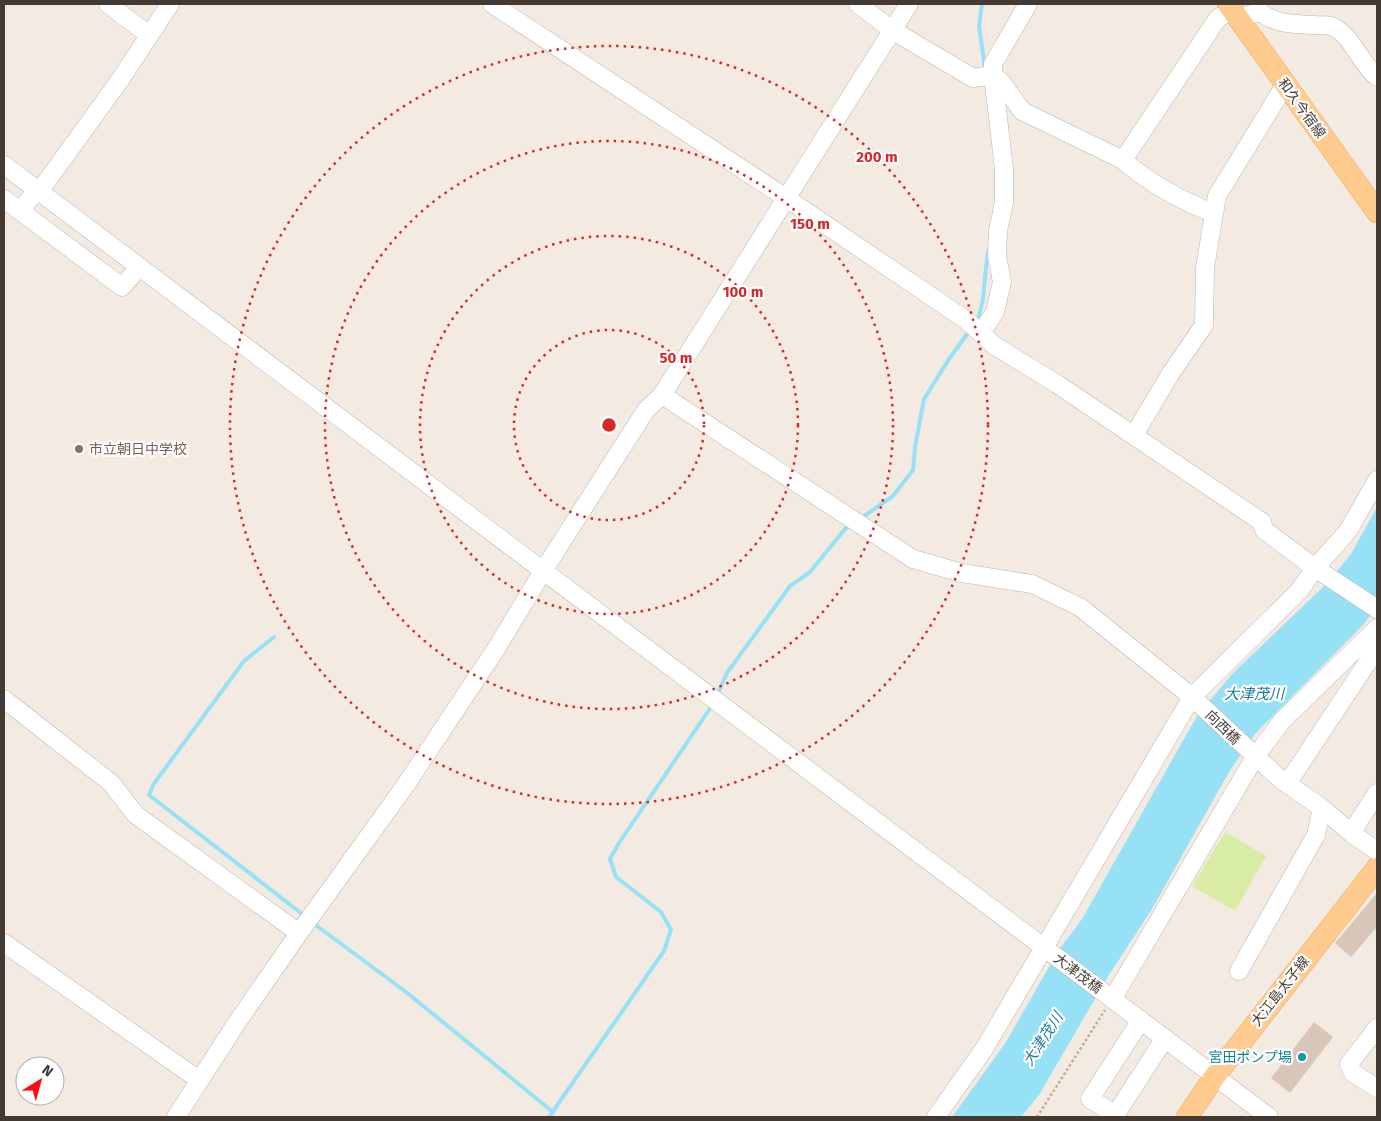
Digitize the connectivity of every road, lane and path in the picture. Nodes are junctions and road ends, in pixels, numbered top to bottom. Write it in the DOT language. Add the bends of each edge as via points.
graph roads {
  1 [pos="108,4"];
  2 [pos="170,4"];
  3 [pos="492,4"];
  4 [pos="858,4"];
  5 [pos="909,4"];
  6 [pos="1028,4"];
  7 [pos="1233,11"];
  8 [pos="892,30"];
  9 [pos="149,35"];
  10 [pos="993,75"];
  11 [pos="1377,77"];
  12 [pos="1285,85"];
  13 [pos="1123,160"];
  14 [pos="4,164"];
  15 [pos="38,190"];
  16 [pos="786,198"];
  17 [pos="4,199"];
  18 [pos="20,211"];
  19 [pos="1377,212"];
  20 [pos="1213,213"];
  21 [pos="139,267"];
  22 [pos="981,333"];
  23 [pos="662,395"];
  24 [pos="1134,435"];
  25 [pos="1377,480"];
  26 [pos="1315,568"];
  27 [pos="543,571"];
  28 [pos="1377,609"];
  29 [pos="1377,628"];
  30 [pos="1377,648"];
  31 [pos="1192,697"];
  32 [pos="4,700"];
  33 [pos="1254,757"];
  34 [pos="1287,784"];
  35 [pos="1377,793"];
  36 [pos="1322,808"];
  37 [pos="1351,833"];
  38 [pos="1377,851"];
  39 [pos="1377,868"];
  40 [pos="298,933"];
  41 [pos="4,943"];
  42 [pos="1044,947"];
  43 [pos="1240,971"];
  44 [pos="1113,998"];
  45 [pos="1141,1020"];
  46 [pos="1377,1028"];
  47 [pos="1165,1038"];
  48 [pos="1215,1076"];
  49 [pos="199,1080"];
  50 [pos="1377,1088"];
  51 [pos="1115,1116"];
  52 [pos="176,1117"];
  53 [pos="936,1117"];
  54 [pos="1037,1117"];
  55 [pos="1187,1117"];
  56 [pos="1269,1117"];
  1 -- 9 [label="street"];
  2 -- 9 [label="street"];
  3 -- 16 [label="street"];
  4 -- 8 [label="street"];
  5 -- 8 [label="street"];
  6 -- 10 [label="street" via="993,64"];
  7 -- 11 [label="street" via="1260,12 1271,20 1330,26 1348,38"];
  7 -- 12 [label="main road, 和久今宿線"];
  7 -- 13 [label="street" via="1218,18"];
  8 -- 10 [label="street" via="973,78"];
  8 -- 16 [label="street"];
  9 -- 15 [label="street" via="120,80"];
  10 -- 13 [label="street" via="1022,111"];
  10 -- 22 [label="street" via="1004,169 1004,203 997,256 1002,282 996,312"];
  12 -- 19 [label="main road, 和久今宿線"];
  12 -- 20 [label="street" via="1217,196"];
  13 -- 20 [label="street" via="1140,175 1182,200"];
  14 -- 15 [label="street, 大津茂橋"];
  15 -- 18 [label="street"];
  15 -- 21 [label="street, 大津茂橋"];
  16 -- 22 [label="street"];
  16 -- 23 [label="street"];
  17 -- 18 [label="street"];
  18 -- 21 [label="street" via="122,287"];
  20 -- 24 [label="street" via="1205,268 1204,325"];
  21 -- 27 [label="street, 大津茂橋"];
  22 -- 24 [label="street" via="995,346"];
  23 -- 27 [label="street" via="646,410"];
  23 -- 31 [label="street, 向西橋" via="913,559 962,573 1032,584 1080,608"];
  24 -- 26 [label="street" via="1262,522 1264,530"];
  25 -- 26 [label="street" via="1348,531"];
  26 -- 28 [label="street"];
  26 -- 31 [label="street" via="1298,591"];
  27 -- 40 [label="street" via="496,649 405,786"];
  27 -- 42 [label="street, 大津茂橋"];
  29 -- 33 [label="street" via="1282,721"];
  30 -- 34 [label="street"];
  31 -- 33 [label="street, 向西橋"];
  31 -- 42 [label="street"];
  32 -- 40 [label="street" via="111,782 136,814"];
  33 -- 34 [label="street, 向西橋"];
  33 -- 44 [label="street"];
  34 -- 36 [label="street, 向西橋"];
  35 -- 37 [label="street"];
  36 -- 37 [label="street, 向西橋"];
  36 -- 43 [label="street" via="1316,835"];
  37 -- 38 [label="street, 向西橋"];
  39 -- 48 [label="main road, 大江島太子線"];
  40 -- 49 [label="street"];
  41 -- 49 [label="street"];
  42 -- 44 [label="street, 大津茂橋"];
  42 -- 53 [label="street" via="984,1049"];
  44 -- 45 [label="street, 大津茂橋"];
  44 -- 54 [label="path"];
  45 -- 47 [label="street, 大津茂橋"];
  45 -- 51 [label="street" via="1090,1099"];
  46 -- 50 [label="street" via="1349,1064 1353,1073"];
  47 -- 48 [label="street, 大津茂橋"];
  47 -- 51 [label="street"];
  48 -- 55 [label="main road, 大江島太子線"];
  48 -- 56 [label="street, 大津茂橋"];
  49 -- 52 [label="street"];
}
